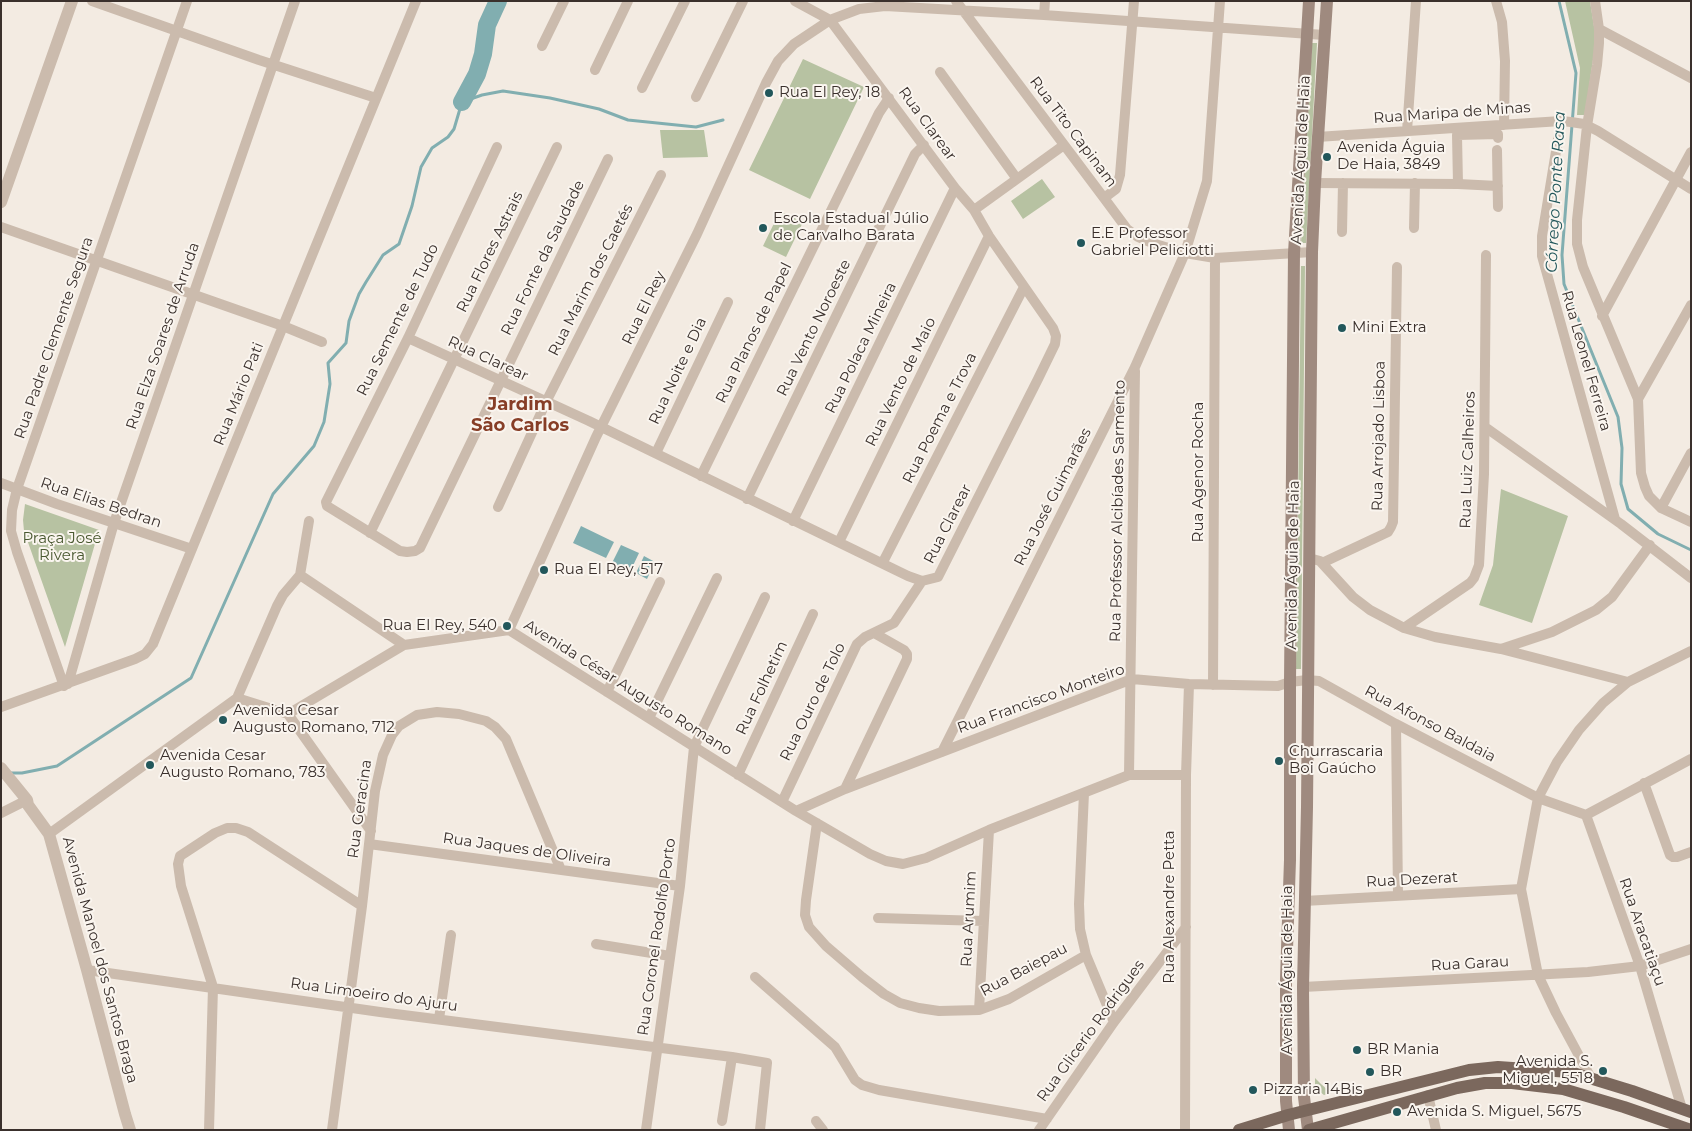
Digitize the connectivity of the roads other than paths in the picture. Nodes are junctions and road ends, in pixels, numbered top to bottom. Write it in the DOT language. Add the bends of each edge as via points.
graph roads {
  1 [pos="72,1"];
  2 [pos="92,1"];
  3 [pos="187,1"];
  4 [pos="295,1"];
  5 [pos="416,1"];
  6 [pos="564,1"];
  7 [pos="628,1"];
  8 [pos="685,1"];
  9 [pos="743,1"];
  10 [pos="956,1"];
  11 [pos="1045,1"];
  12 [pos="1134,1"];
  13 [pos="1220,1"];
  14 [pos="1309,1"];
  15 [pos="1327,1"];
  16 [pos="1416,1"];
  17 [pos="1496,1"];
  18 [pos="1595,1"];
  19 [pos="799,2"];
  20 [pos="965,12"];
  21 [pos="1044,15"];
  22 [pos="830,20"];
  23 [pos="1133,22"];
  24 [pos="1218,27"];
  25 [pos="177,30"];
  26 [pos="1599,30"];
  27 [pos="1306,34"];
  28 [pos="1324,35"];
  29 [pos="542,46"];
  30 [pos="273,65"];
  31 [pos="595,70"];
  32 [pos="940,72"];
  33 [pos="1691,78"];
  34 [pos="642,88"];
  35 [pos="696,97"];
  36 [pos="376,98"];
  37 [pos="889,98"];
  38 [pos="1562,121"];
  39 [pos="1504,125"];
  40 [pos="1585,125"];
  41 [pos="1407,131"];
  42 [pos="1318,138"];
  43 [pos="1498,138"];
  44 [pos="924,145"];
  45 [pos="1064,145"];
  46 [pos="497,147"];
  47 [pos="558,147"];
  48 [pos="1498,150"];
  49 [pos="1691,152"];
  50 [pos="608,159"];
  51 [pos="661,175"];
  52 [pos="1018,179"];
  53 [pos="1676,180"];
  54 [pos="1315,183"];
  55 [pos="1343,183"];
  56 [pos="1415,183"];
  57 [pos="1458,184"];
  58 [pos="1498,186"];
  59 [pos="955,188"];
  60 [pos="1691,189"];
  61 [pos="1104,198"];
  62 [pos="1,202"];
  63 [pos="1498,206"];
  64 [pos="974,210"];
  65 [pos="1,226"];
  66 [pos="1414,228"];
  67 [pos="1342,232"];
  68 [pos="989,236"];
  69 [pos="1312,252"];
  70 [pos="1185,253"];
  71 [pos="1294,253"];
  72 [pos="1486,255"];
  73 [pos="1215,258"];
  74 [pos="97,260"];
  75 [pos="1397,267"];
  76 [pos="1024,287"];
  77 [pos="194,294"];
  78 [pos="728,302"];
  79 [pos="1691,305"];
  80 [pos="1602,316"];
  81 [pos="283,326"];
  82 [pos="408,338"];
  83 [pos="322,342"];
  84 [pos="454,359"];
  85 [pos="1134,367"];
  86 [pos="500,381"];
  87 [pos="1638,399"];
  88 [pos="546,402"];
  89 [pos="601,427"];
  90 [pos="1484,427"];
  91 [pos="656,453"];
  92 [pos="1691,454"];
  93 [pos="701,476"];
  94 [pos="1,483"];
  95 [pos="17,489"];
  96 [pos="748,499"];
  97 [pos="498,507"];
  98 [pos="1661,508"];
  99 [pos="1615,519"];
  100 [pos="309,521"];
  101 [pos="793,521"];
  102 [pos="1691,522"];
  103 [pos="114,523"];
  104 [pos="370,533"];
  105 [pos="839,542"];
  106 [pos="1650,545"];
  107 [pos="192,549"];
  108 [pos="1309,558"];
  109 [pos="883,562"];
  110 [pos="1322,563"];
  111 [pos="300,575"];
  112 [pos="717,578"];
  113 [pos="1691,578"];
  114 [pos="922,581"];
  115 [pos="660,582"];
  116 [pos="765,597"];
  117 [pos="814,614"];
  118 [pos="1404,628"];
  119 [pos="509,630"];
  120 [pos="874,633"];
  121 [pos="404,645"];
  122 [pos="1501,649"];
  123 [pos="1691,651"];
  124 [pos="1132,679"];
  125 [pos="1307,680"];
  126 [pos="1290,682"];
  127 [pos="1628,682"];
  128 [pos="1189,684"];
  129 [pos="66,685"];
  130 [pos="1213,685"];
  131 [pos="607,692"];
  132 [pos="237,698"];
  133 [pos="1,707"];
  134 [pos="288,714"];
  135 [pos="649,718"];
  136 [pos="1396,724"];
  137 [pos="694,747"];
  138 [pos="942,752"];
  139 [pos="1691,759"];
  140 [pos="1,768"];
  141 [pos="738,775"];
  142 [pos="1129,775"];
  143 [pos="1186,775"];
  144 [pos="6,781"];
  145 [pos="1644,783"];
  146 [pos="845,789"];
  147 [pos="1084,793"];
  148 [pos="1538,798"];
  149 [pos="782,802"];
  150 [pos="26,803"];
  151 [pos="796,811"];
  152 [pos="1,813"];
  153 [pos="1586,815"];
  154 [pos="817,823"];
  155 [pos="989,830"];
  156 [pos="371,832"];
  157 [pos="49,834"];
  158 [pos="369,844"];
  159 [pos="1691,852"];
  160 [pos="561,870"];
  161 [pos="680,886"];
  162 [pos="1521,889"];
  163 [pos="1398,896"];
  164 [pos="1304,901"];
  165 [pos="362,906"];
  166 [pos="878,918"];
  167 [pos="984,921"];
  168 [pos="1186,927"];
  169 [pos="451,935"];
  170 [pos="596,944"];
  171 [pos="1691,949"];
  172 [pos="1086,954"];
  173 [pos="670,956"];
  174 [pos="1640,966"];
  175 [pos="87,970"];
  176 [pos="1538,975"];
  177 [pos="755,977"];
  178 [pos="213,987"];
  179 [pos="1302,987"];
  180 [pos="349,1007"];
  181 [pos="979,1010"];
  182 [pos="439,1020"];
  183 [pos="1114,1022"];
  184 [pos="657,1048"];
  185 [pos="732,1057"];
  186 [pos="1591,1078"];
  187 [pos="1428,1095"];
  188 [pos="1306,1111"];
  189 [pos="1686,1111"];
  190 [pos="1288,1115"];
  191 [pos="1047,1119"];
  192 [pos="722,1121"];
  193 [pos="816,1121"];
  194 [pos="130,1130"];
  195 [pos="209,1130"];
  196 [pos="332,1130"];
  197 [pos="646,1130"];
  198 [pos="760,1130"];
  199 [pos="823,1130"];
  200 [pos="1039,1130"];
  201 [pos="1185,1130"];
  202 [pos="1239,1130"];
  203 [pos="1289,1130"];
  204 [pos="1308,1130"];
  205 [pos="1436,1130"];
  206 [pos="1691,1130"];
  1 -- 62 [label="street"];
  2 -- 25 [label="street"];
  3 -- 25 [label="street, Rua Padre Clemente Segura"];
  4 -- 30 [label="street, Rua Elza Soares de Arruda"];
  5 -- 36 [label="street, Rua Mário Pati"];
  6 -- 29 [label="street"];
  7 -- 31 [label="street"];
  8 -- 34 [label="street"];
  9 -- 35 [label="street"];
  10 -- 20 [label="street, Rua Tito Capinam"];
  11 -- 21 [label="street"];
  12 -- 23 [label="street"];
  13 -- 24 [label="street, Rua José Guimarães"];
  14 -- 27 [label="main road, Avenida Águia de Haia"];
  15 -- 28 [label="main road, Avenida Águia de Haia"];
  16 -- 41 [label="street"];
  17 -- 39 [label="street" via="1502,22 1505,61"];
  18 -- 26 [label="street"];
  19 -- 22 [label="street"];
  20 -- 21 [label="street, Rua El Rey"];
  20 -- 22 [label="street, Rua El Rey" via="885,6 859,9"];
  20 -- 45 [label="street, Rua Tito Capinam"];
  21 -- 23 [label="street, Rua El Rey"];
  22 -- 37 [label="street, Rua Clarear"];
  22 -- 89 [label="street, Rua El Rey" via="794,44 778,61 766,82 697,234"];
  23 -- 24 [label="street, Rua El Rey"];
  23 -- 61 [label="street" via="1120,175 1116,189"];
  24 -- 27 [label="street, Rua El Rey"];
  24 -- 70 [label="street, Rua José Guimarães" via="1207,181"];
  25 -- 30 [label="street"];
  25 -- 74 [label="street, Rua Padre Clemente Segura"];
  26 -- 33 [label="street"];
  26 -- 40 [label="street" via="1597,64"];
  27 -- 28 [label="street, Rua El Rey"];
  27 -- 71 [label="main road, Avenida Águia de Haia"];
  28 -- 42 [label="main road, Avenida Águia de Haia"];
  30 -- 36 [label="street"];
  30 -- 77 [label="street, Rua Elza Soares de Arruda"];
  32 -- 52 [label="street"];
  36 -- 81 [label="street, Rua Mário Pati"];
  37 -- 44 [label="street, Rua Clarear"];
  37 -- 93 [label="street, Rua Planos de Papel" via="879,112"];
  38 -- 39 [label="street, Rua Maripa de Minas"];
  38 -- 40 [label="street, Rua Maripa de Minas"];
  38 -- 99 [label="street, Rua Leonel Ferreira" via="1542,236 1542,256"];
  39 -- 41 [label="street, Rua Maripa de Minas"];
  40 -- 53 [label="street"];
  40 -- 80 [label="street" via="1577,244 1582,267"];
  41 -- 42 [label="street, Rua Maripa de Minas"];
  42 -- 54 [label="main road, Avenida Águia de Haia"];
  43 -- 57 [label="street" via="1498,134 1458,135"];
  44 -- 59 [label="street, Rua Clarear"];
  44 -- 96 [label="street, Rua Vento Noroeste" via="915,154"];
  45 -- 52 [label="street"];
  45 -- 61 [label="street, Rua Tito Capinam"];
  46 -- 82 [label="street, Rua Semente de Tudo"];
  47 -- 84 [label="street, Rua Flores Astrais"];
  48 -- 58 [label="street"];
  49 -- 53 [label="street"];
  50 -- 86 [label="street, Rua Fonte da Saudade"];
  51 -- 88 [label="street, Rua Marim dos Caetés"];
  52 -- 64 [label="street"];
  53 -- 60 [label="street"];
  53 -- 80 [label="street"];
  54 -- 55 [label="street"];
  54 -- 69 [label="main road, Avenida Águia de Haia"];
  55 -- 56 [label="street"];
  55 -- 67 [label="street"];
  56 -- 57 [label="street"];
  56 -- 66 [label="street"];
  57 -- 58 [label="street"];
  58 -- 63 [label="street"];
  59 -- 64 [label="street, Rua Clarear"];
  59 -- 101 [label="street, Rua Polaca Mineira"];
  61 -- 70 [label="street, Rua Tito Capinam" via="1127,229 1138,237"];
  64 -- 68 [label="street, Rua Clarear"];
  65 -- 74 [label="street"];
  68 -- 76 [label="street, Rua Clarear"];
  68 -- 105 [label="street, Rua Vento de Maio"];
  69 -- 71 [label="street, Rua Tito Capinam"];
  69 -- 108 [label="main road, Avenida Águia de Haia"];
  70 -- 73 [label="street, Rua Tito Capinam"];
  70 -- 85 [label="street, Rua José Guimarães"];
  71 -- 73 [label="street, Rua Tito Capinam"];
  71 -- 126 [label="main road, Avenida Águia de Haia"];
  72 -- 90 [label="street, Rua Luiz Calheiros"];
  73 -- 130 [label="street, Rua Agenor Rocha"];
  74 -- 77 [label="street"];
  74 -- 95 [label="street, Rua Padre Clemente Segura"];
  75 -- 110 [label="street, Rua Arrojado Lisboa" via="1393,522 1388,532"];
  76 -- 109 [label="street, Rua Poema e Trova"];
  76 -- 114 [label="street, Rua Clarear" via="1053,328 1055,344 938,576"];
  77 -- 81 [label="street"];
  77 -- 103 [label="street, Rua Elza Soares de Arruda"];
  78 -- 91 [label="street, Rua Noite e Dia"];
  79 -- 87 [label="street"];
  80 -- 87 [label="street"];
  81 -- 83 [label="street"];
  81 -- 107 [label="street, Rua Mário Pati"];
  82 -- 84 [label="street, Rua Clarear"];
  82 -- 104 [label="street, Rua Semente de Tudo" via="326,502 327,506"];
  84 -- 86 [label="street, Rua Clarear"];
  84 -- 104 [label="street, Rua Flores Astrais"];
  85 -- 124 [label="street, Rua Professor Alcibíades Sarmento"];
  85 -- 138 [label="street, Rua José Guimarães"];
  86 -- 88 [label="street, Rua Clarear"];
  86 -- 104 [label="street, Rua Fonte da Saudade" via="420,548 400,551"];
  87 -- 98 [label="street" via="1641,473 1649,496"];
  88 -- 89 [label="street, Rua Clarear"];
  88 -- 97 [label="street, Rua Marim dos Caetés"];
  89 -- 91 [label="street, Rua Clarear"];
  89 -- 119 [label="street, Rua El Rey"];
  90 -- 99 [label="street"];
  90 -- 118 [label="street, Rua Luiz Calheiros" via="1478,571 1470,583"];
  91 -- 93 [label="street, Rua Clarear"];
  92 -- 98 [label="street"];
  93 -- 96 [label="street, Rua Clarear"];
  94 -- 95 [label="street, Rua Elias Bedran"];
  95 -- 103 [label="street, Rua Elias Bedran"];
  95 -- 129 [label="street, Rua Padre Clemente Segura" via="11,531"];
  96 -- 101 [label="street, Rua Clarear"];
  98 -- 102 [label="street"];
  99 -- 106 [label="street"];
  100 -- 111 [label="street"];
  101 -- 105 [label="street, Rua Clarear"];
  103 -- 107 [label="street, Rua Elias Bedran"];
  103 -- 129 [label="street, Rua Elza Soares de Arruda"];
  105 -- 109 [label="street, Rua Clarear"];
  106 -- 113 [label="street"];
  106 -- 122 [label="street" via="1612,597 1596,610 1552,632"];
  107 -- 129 [label="street, Rua Mário Pati" via="153,644 145,654"];
  108 -- 110 [label="street"];
  108 -- 125 [label="main road, Avenida Águia de Haia"];
  109 -- 114 [label="street, Rua Clarear"];
  110 -- 118 [label="street" via="1353,597"];
  111 -- 121 [label="street"];
  111 -- 132 [label="street" via="277,606"];
  112 -- 135 [label="street"];
  114 -- 120 [label="street, Rua Ouro de Tolo" via="894,623"];
  115 -- 131 [label="street"];
  116 -- 137 [label="street, Rua Coronel Rodolfo Porto"];
  117 -- 141 [label="street, Rua Folhetim"];
  118 -- 122 [label="street"];
  119 -- 121 [label="street, Avenida César Augusto Romano"];
  119 -- 131 [label="street, Avenida César Augusto Romano"];
  120 -- 146 [label="street" via="904,650 907,659"];
  120 -- 149 [label="street, Rua Ouro de Tolo" via="857,644"];
  121 -- 134 [label="street, Avenida César Augusto Romano"];
  122 -- 127 [label="street"];
  123 -- 127 [label="street"];
  124 -- 128 [label="street, Rua Francisco Monteiro"];
  124 -- 138 [label="street, Rua Francisco Monteiro"];
  124 -- 142 [label="street, Rua Professor Alcibíades Sarmento"];
  125 -- 126 [label="street, Rua Francisco Monteiro"];
  125 -- 136 [label="street, Rua Afonso Baldaia" via="1319,680"];
  125 -- 164 [label="main road, Avenida Águia de Haia"];
  126 -- 130 [label="street, Rua Francisco Monteiro" via="1278,686"];
  126 -- 190 [label="main road, Avenida Águia de Haia"];
  127 -- 148 [label="street" via="1603,702 1579,730"];
  128 -- 130 [label="street, Rua Francisco Monteiro"];
  128 -- 143 [label="street, Rua Alexandre Petta"];
  129 -- 133 [label="street, Rua Mário Pati"];
  131 -- 135 [label="street, Avenida César Augusto Romano"];
  132 -- 134 [label="street"];
  132 -- 157 [label="street"];
  134 -- 156 [label="street"];
  135 -- 137 [label="street, Avenida César Augusto Romano"];
  136 -- 148 [label="street, Rua Afonso Baldaia"];
  136 -- 163 [label="street"];
  137 -- 141 [label="street, Avenida César Augusto Romano"];
  137 -- 161 [label="street, Rua Coronel Rodolfo Porto"];
  138 -- 146 [label="street, Rua Francisco Monteiro"];
  139 -- 145 [label="street"];
  140 -- 144 [label="street, Avenida Manoel dos Santos Braga"];
  141 -- 149 [label="street, Avenida César Augusto Romano"];
  142 -- 143 [label="street, Avenida César Augusto Romano"];
  142 -- 147 [label="street, Avenida César Augusto Romano"];
  143 -- 168 [label="street, Rua Alexandre Petta"];
  144 -- 150 [label="street, Avenida Manoel dos Santos Braga"];
  145 -- 153 [label="street"];
  145 -- 159 [label="street" via="1670,855 1677,857"];
  146 -- 151 [label="street, Rua Francisco Monteiro"];
  147 -- 155 [label="street, Avenida César Augusto Romano"];
  147 -- 172 [label="street" via="1079,904"];
  148 -- 153 [label="street"];
  148 -- 162 [label="street"];
  149 -- 151 [label="street, Avenida César Augusto Romano"];
  150 -- 152 [label="street"];
  150 -- 157 [label="street, Avenida Manoel dos Santos Braga"];
  151 -- 154 [label="street, Avenida César Augusto Romano"];
  153 -- 174 [label="street, Rua Aracatiaçu"];
  154 -- 155 [label="street, Avenida César Augusto Romano" via="870,854 903,864 926,858"];
  154 -- 181 [label="street, Rua Baiepau" via="805,915 816,936 862,977 900,1003 939,1011"];
  155 -- 167 [label="street, Rua Arumim"];
  156 -- 158 [label="street, Rua Geracina"];
  156 -- 160 [label="street, Rua Geracina" via="375,791 383,755 392,735 399,726 417,715 437,712 459,714 486,721 506,739"];
  157 -- 175 [label="street, Avenida Manoel dos Santos Braga"];
  158 -- 160 [label="street, Rua Jaques de Oliveira"];
  158 -- 165 [label="street, Rua Geracina"];
  160 -- 161 [label="street, Rua Jaques de Oliveira"];
  161 -- 173 [label="street, Rua Coronel Rodolfo Porto"];
  162 -- 163 [label="street, Rua Dezerat"];
  162 -- 176 [label="street"];
  163 -- 164 [label="street, Rua Dezerat"];
  164 -- 179 [label="main road, Avenida Águia de Haia"];
  165 -- 178 [label="street" via="248,832 227,828 215,833 180,856 178,864"];
  165 -- 180 [label="street, Rua Geracina"];
  166 -- 167 [label="street"];
  167 -- 181 [label="street, Rua Arumim"];
  168 -- 183 [label="street, Rua Glicerio Rodrigues"];
  168 -- 201 [label="street, Rua Alexandre Petta"];
  169 -- 182 [label="street"];
  170 -- 173 [label="street"];
  171 -- 174 [label="street, Rua Garau"];
  172 -- 181 [label="street, Rua Baiepau" via="1009,999"];
  172 -- 183 [label="street"];
  173 -- 184 [label="street, Rua Coronel Rodolfo Porto"];
  174 -- 176 [label="street, Rua Garau"];
  174 -- 189 [label="street, Rua Aracatiaçu"];
  175 -- 178 [label="street, Rua Limoeiro do Ajuru"];
  175 -- 194 [label="street, Avenida Manoel dos Santos Braga"];
  176 -- 179 [label="street, Rua Garau"];
  176 -- 186 [label="street"];
  177 -- 191 [label="street" via="835,1047 855,1080 862,1085"];
  178 -- 180 [label="street, Rua Limoeiro do Ajuru"];
  178 -- 195 [label="street"];
  179 -- 188 [label="main road, Avenida Águia de Haia"];
  180 -- 182 [label="street, Rua Limoeiro do Ajuru"];
  180 -- 196 [label="street, Rua Geracina"];
  182 -- 184 [label="street, Rua Limoeiro do Ajuru"];
  183 -- 191 [label="street, Rua Glicerio Rodrigues"];
  184 -- 185 [label="street, Rua Limoeiro do Ajuru"];
  184 -- 197 [label="street, Rua Coronel Rodolfo Porto"];
  185 -- 192 [label="street"];
  185 -- 198 [label="street, Rua Limoeiro do Ajuru" via="767,1063"];
  186 -- 188 [label="main road" via="1543,1069 1498,1067 1469,1070"];
  186 -- 189 [label="main road"];
  187 -- 204 [label="main road"];
  187 -- 205 [label="street"];
  187 -- 206 [label="main road" via="1485,1083 1563,1088"];
  188 -- 190 [label="main road"];
  188 -- 204 [label="main road, Avenida Águia de Haia"];
  190 -- 202 [label="main road"];
  190 -- 203 [label="main road, Avenida Águia de Haia"];
  191 -- 200 [label="street, Rua Glicerio Rodrigues"];
  193 -- 199 [label="street"];
}
